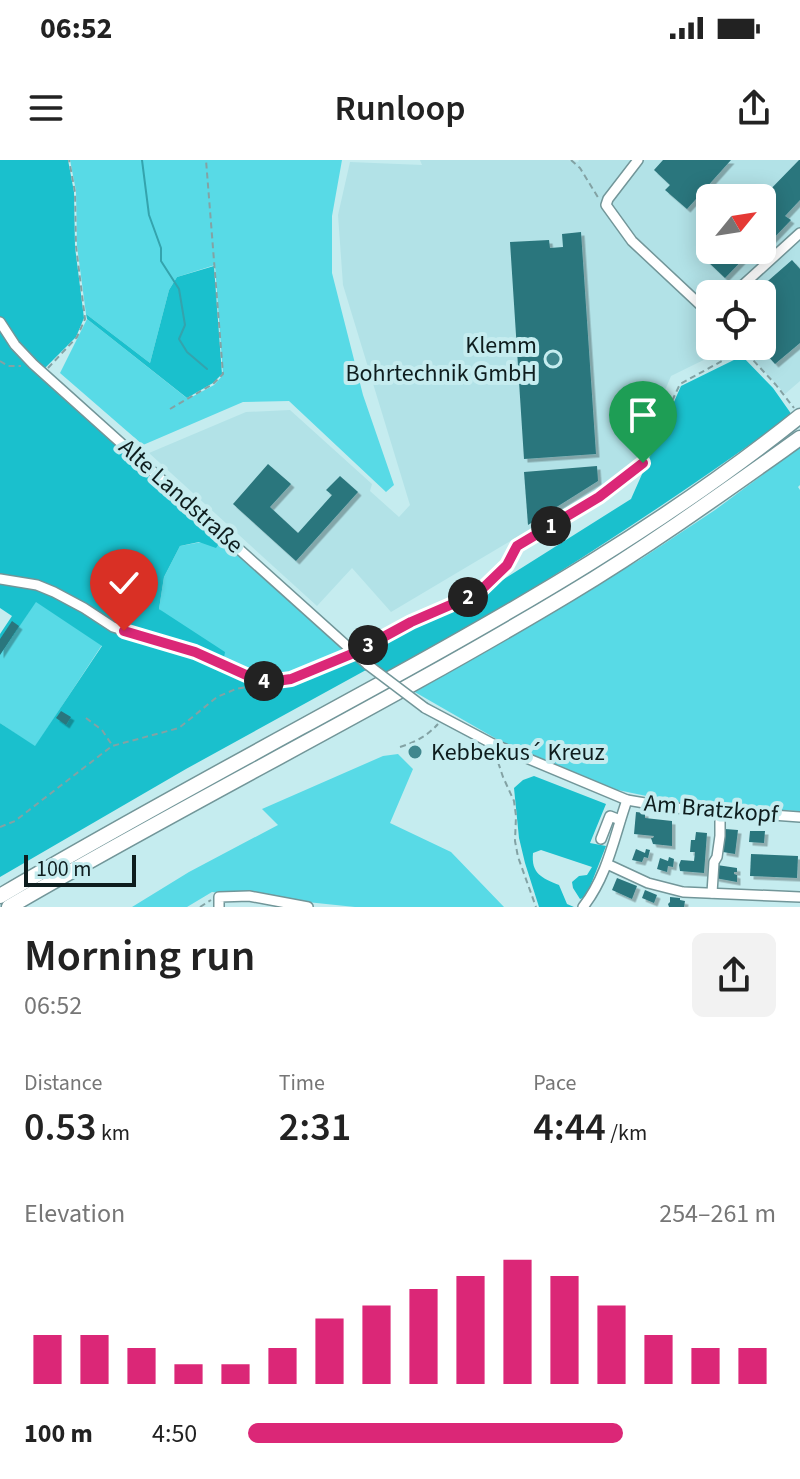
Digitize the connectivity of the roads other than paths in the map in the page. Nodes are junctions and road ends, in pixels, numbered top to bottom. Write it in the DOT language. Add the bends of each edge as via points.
graph roads {
  1 [pos="638,160"];
  2 [pos="800,233"];
  3 [pos="748,280"];
  4 [pos="696,302"];
  5 [pos="0,322"];
  6 [pos="797,419"];
  7 [pos="800,438"];
  8 [pos="0,579"];
  9 [pos="354,653"];
  10 [pos="368,665"];
  11 [pos="627,800"];
  12 [pos="720,812"];
  13 [pos="800,817"];
  14 [pos="620,820"];
  15 [pos="601,839"];
  16 [pos="607,864"];
  17 [pos="712,893"];
  18 [pos="0,896"];
  19 [pos="800,897"];
  20 [pos="219,902"];
  21 [pos="9,907"];
  22 [pos="308,907"];
  23 [pos="583,907"];
  1 -- 4 [label="street" via="606,205 632,241"];
  2 -- 3 [label="street"];
  5 -- 9 [label="street, Alte Landstraße" via="33,364"];
  6 -- 18 [label="highway" via="677,508 559,583"];
  7 -- 21 [label="highway" via="557,601"];
  8 -- 9 [label="street" via="37,585 113,627 269,682 291,679"];
  9 -- 10 [label="street, Alte Landstraße"];
  10 -- 11 [label="street, Am Bratzkopf, bridge" via="425,708 493,744"];
  11 -- 12 [label="street, Am Bratzkopf"];
  11 -- 14 [label="street"];
  12 -- 13 [label="street, Am Bratzkopf"];
  12 -- 17 [label="street"];
  14 -- 15 [label="street" via="610,816"];
  14 -- 16 [label="street"];
  16 -- 17 [label="street" via="667,889"];
  16 -- 23 [label="street"];
  17 -- 19 [label="street"];
  20 -- 22 [label="street" via="249,896"];
}
